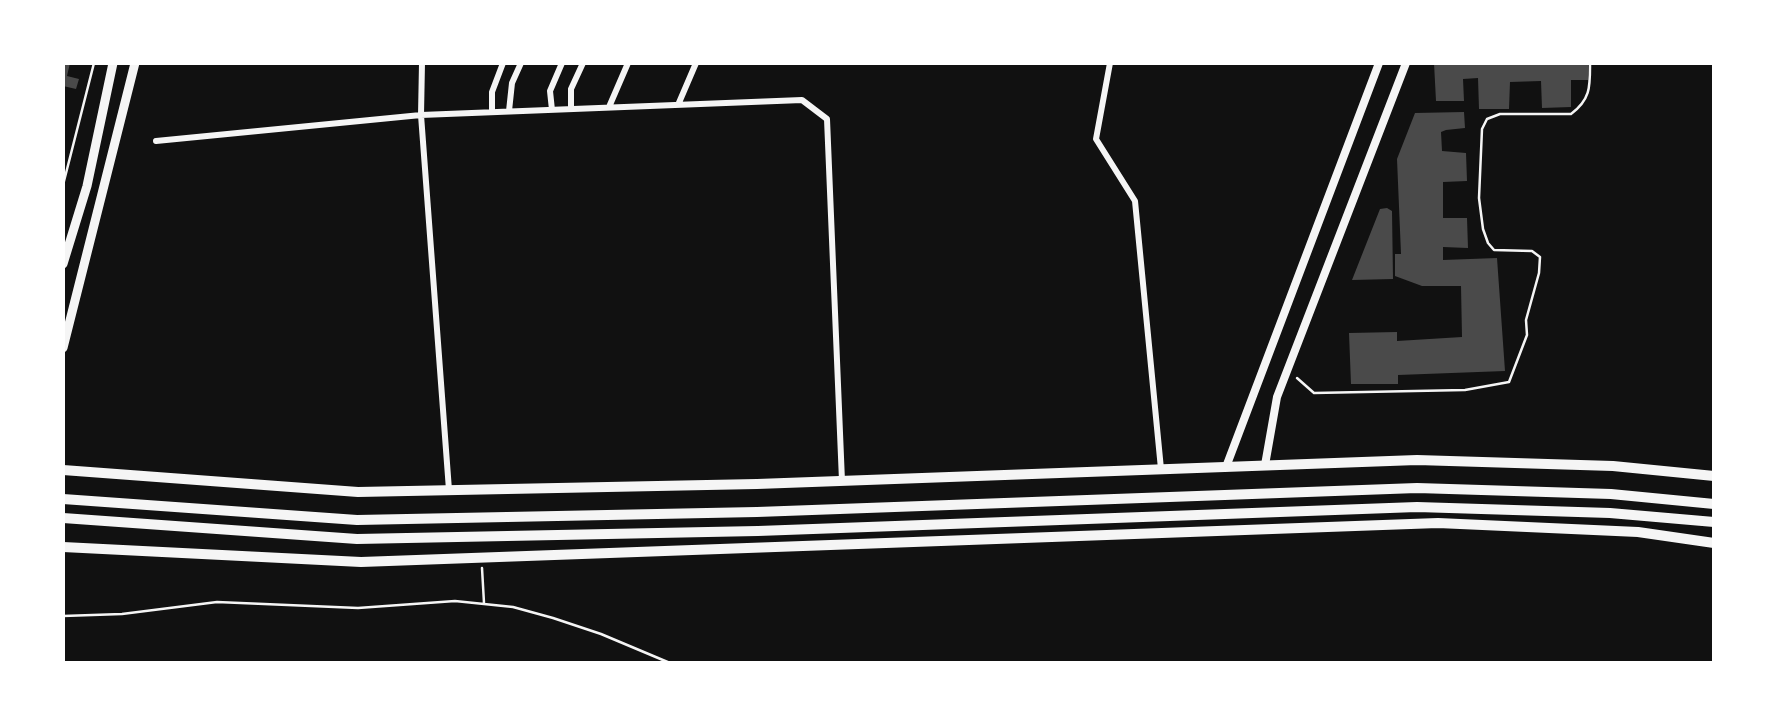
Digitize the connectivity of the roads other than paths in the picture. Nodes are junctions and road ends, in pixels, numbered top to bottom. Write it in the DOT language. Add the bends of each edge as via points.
graph roads {
  1 [pos="113,63"];
  2 [pos="135,63"];
  3 [pos="422,63"];
  4 [pos="503,63"];
  5 [pos="521,63"];
  6 [pos="562,63"];
  7 [pos="583,63"];
  8 [pos="628,63"];
  9 [pos="696,63"];
  10 [pos="1110,63"];
  11 [pos="1378,63"];
  12 [pos="1406,63"];
  13 [pos="678,105"];
  14 [pos="609,107"];
  15 [pos="571,109"];
  16 [pos="552,110"];
  17 [pos="509,111"];
  18 [pos="492,112"];
  19 [pos="421,114"];
  20 [pos="156,141"];
  21 [pos="63,264"];
  22 [pos="63,348"];
  23 [pos="1265,465"];
  24 [pos="1226,467"];
  25 [pos="1161,469"];
  26 [pos="63,470"];
  27 [pos="1714,475"];
  28 [pos="842,481"];
  29 [pos="449,490"];
  30 [pos="63,499"];
  31 [pos="1714,504"];
  32 [pos="63,518"];
  33 [pos="1714,522"];
  34 [pos="1714,543"];
  35 [pos="63,547"];
  1 -- 21 [label="main road" via="87,186"];
  2 -- 22 [label="main road"];
  3 -- 19 [label="street"];
  4 -- 18 [label="street" via="492,92"];
  5 -- 17 [label="street" via="512,83"];
  6 -- 16 [label="street" via="550,91"];
  7 -- 15 [label="street" via="571,89"];
  8 -- 14 [label="street"];
  9 -- 13 [label="street"];
  10 -- 25 [label="street" via="1096,139 1135,201"];
  11 -- 24 [label="street"];
  12 -- 23 [label="street" via="1277,397"];
  13 -- 14 [label="street"];
  13 -- 28 [label="street" via="802,100 827,119"];
  14 -- 15 [label="street"];
  15 -- 16 [label="street"];
  16 -- 17 [label="street"];
  17 -- 18 [label="street"];
  18 -- 19 [label="street"];
  19 -- 20 [label="street"];
  19 -- 29 [label="street"];
  23 -- 24 [label="main road"];
  23 -- 27 [label="main road" via="1417,460 1613,466"];
  24 -- 25 [label="main road"];
  25 -- 28 [label="main road"];
  26 -- 29 [label="main road" via="358,492"];
  28 -- 29 [label="main road"];
  30 -- 31 [label="main road" via="357,520 757,512 1417,488 1611,494"];
  32 -- 33 [label="main road" via="357,539 758,531 1417,507 1610,513"];
  34 -- 35 [label="main road" via="1638,532 1438,523 361,562"];
}
